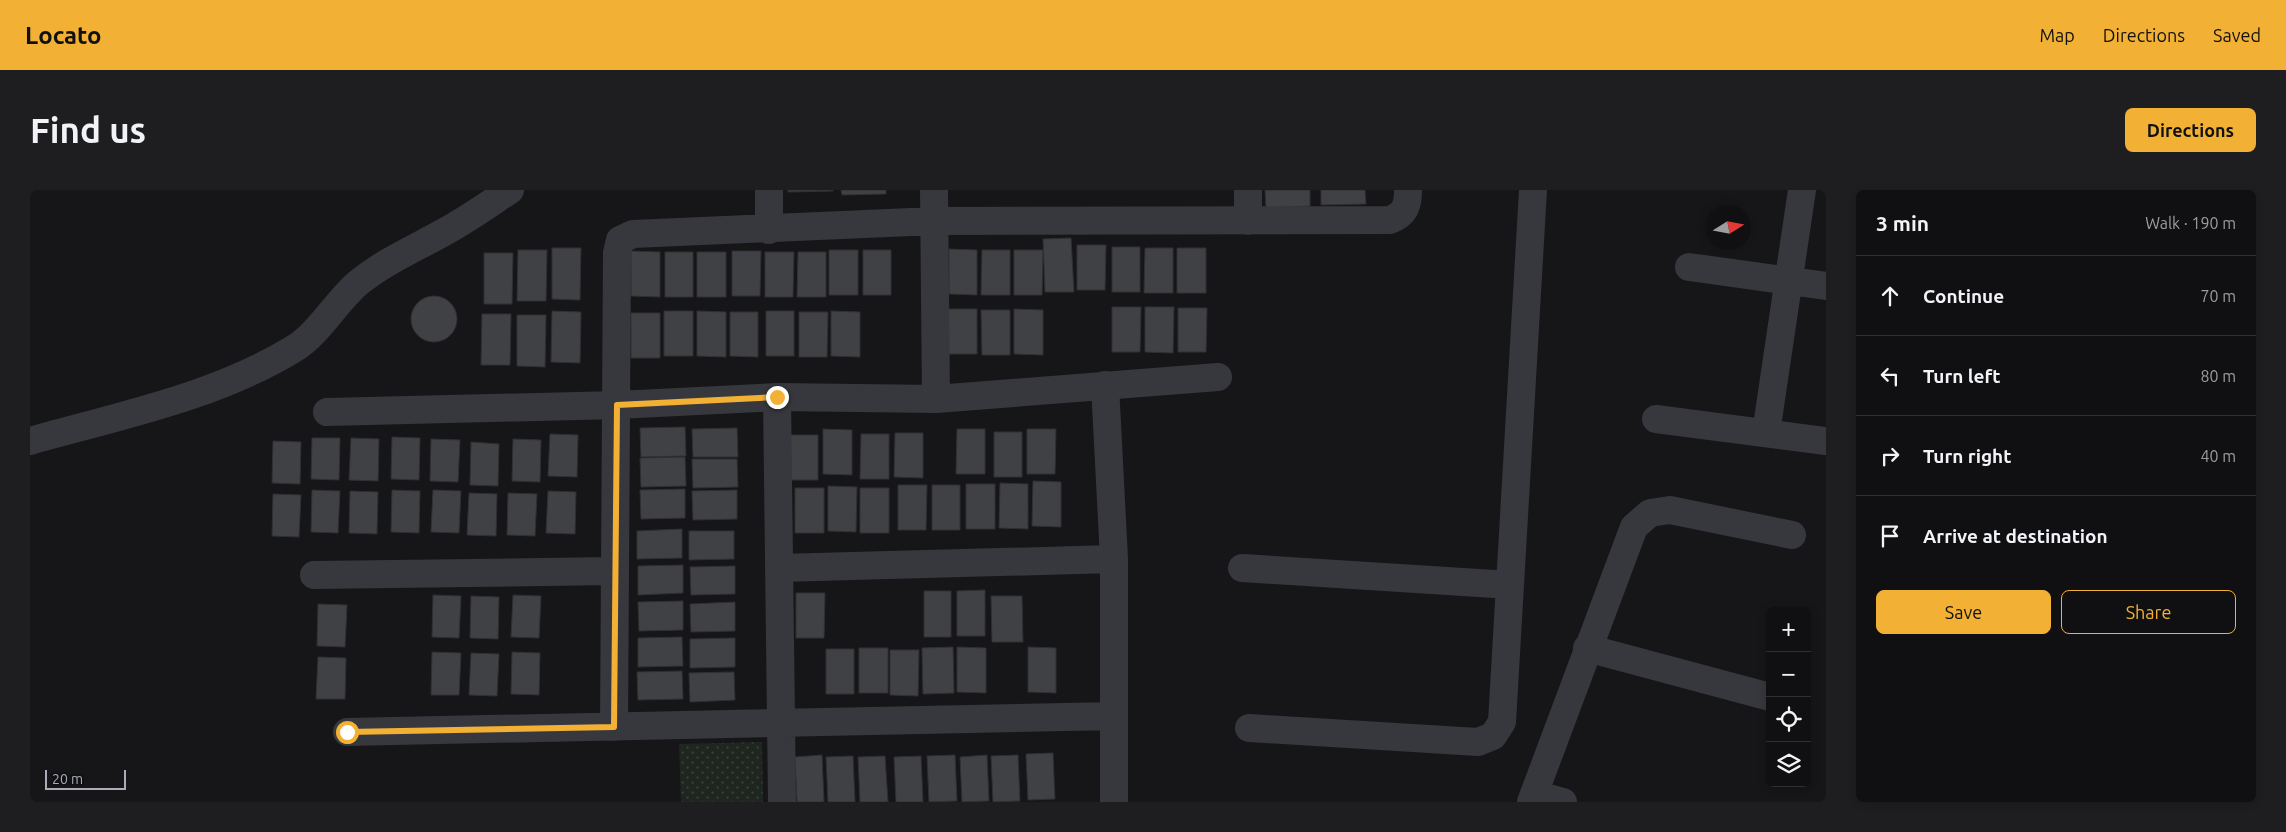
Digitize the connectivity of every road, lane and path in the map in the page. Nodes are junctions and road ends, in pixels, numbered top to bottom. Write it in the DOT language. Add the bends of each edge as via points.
graph roads {
  1 [pos="510,190"];
  2 [pos="769,190"];
  3 [pos="934,190"];
  4 [pos="1248,190"];
  5 [pos="1408,190"];
  6 [pos="1533,190"];
  7 [pos="1802,190"];
  8 [pos="934,221"];
  9 [pos="1248,221"];
  10 [pos="769,230"];
  11 [pos="1689,267"];
  12 [pos="1788,281"];
  13 [pos="1826,286"];
  14 [pos="1218,377"];
  15 [pos="1106,385"];
  16 [pos="777,397"];
  17 [pos="936,399"];
  18 [pos="617,405"];
  19 [pos="327,412"];
  20 [pos="1656,419"];
  21 [pos="1766,433"];
  22 [pos="30,441"];
  23 [pos="1826,441"];
  24 [pos="1792,535"];
  25 [pos="1114,559"];
  26 [pos="779,568"];
  27 [pos="1242,568"];
  28 [pos="614,571"];
  29 [pos="314,575"];
  30 [pos="1510,585"];
  31 [pos="1587,648"];
  32 [pos="1766,696"];
  33 [pos="1114,716"];
  34 [pos="781,724"];
  35 [pos="614,727"];
  36 [pos="1249,728"];
  37 [pos="347,732"];
  38 [pos="1533,798"];
  39 [pos="782,802"];
  40 [pos="1114,802"];
  41 [pos="1563,802"];
  1 -- 22 [label="street" via="446,231 398,255 358,284 309,336 288,352 246,374 161,404"];
  2 -- 10 [label="street"];
  3 -- 8 [label="street"];
  4 -- 9 [label="street"];
  5 -- 9 [label="street" via="1408,204 1402,215 1390,220"];
  6 -- 30 [label="street"];
  7 -- 12 [label="street"];
  8 -- 9 [label="street"];
  8 -- 10 [label="street"];
  8 -- 17 [label="street"];
  10 -- 18 [label="street" via="633,234 620,240 617,252"];
  11 -- 12 [label="street"];
  12 -- 13 [label="street"];
  12 -- 21 [label="street"];
  14 -- 15 [label="street"];
  15 -- 17 [label="street"];
  15 -- 25 [label="street"];
  16 -- 17 [label="street"];
  16 -- 18 [label="street"];
  16 -- 26 [label="street"];
  18 -- 19 [label="street"];
  18 -- 28 [label="street"];
  20 -- 21 [label="street"];
  21 -- 23 [label="street"];
  24 -- 31 [label="street" via="1670,510 1650,513 1634,527"];
  25 -- 26 [label="street"];
  25 -- 33 [label="street"];
  26 -- 34 [label="street"];
  27 -- 30 [label="street"];
  28 -- 29 [label="street"];
  28 -- 35 [label="street"];
  30 -- 36 [label="street" via="1502,722 1493,736 1478,742"];
  31 -- 32 [label="street"];
  31 -- 38 [label="street"];
  33 -- 34 [label="street"];
  33 -- 40 [label="street"];
  34 -- 35 [label="street"];
  34 -- 39 [label="street"];
  35 -- 37 [label="street"];
  38 -- 41 [label="street"];
}
